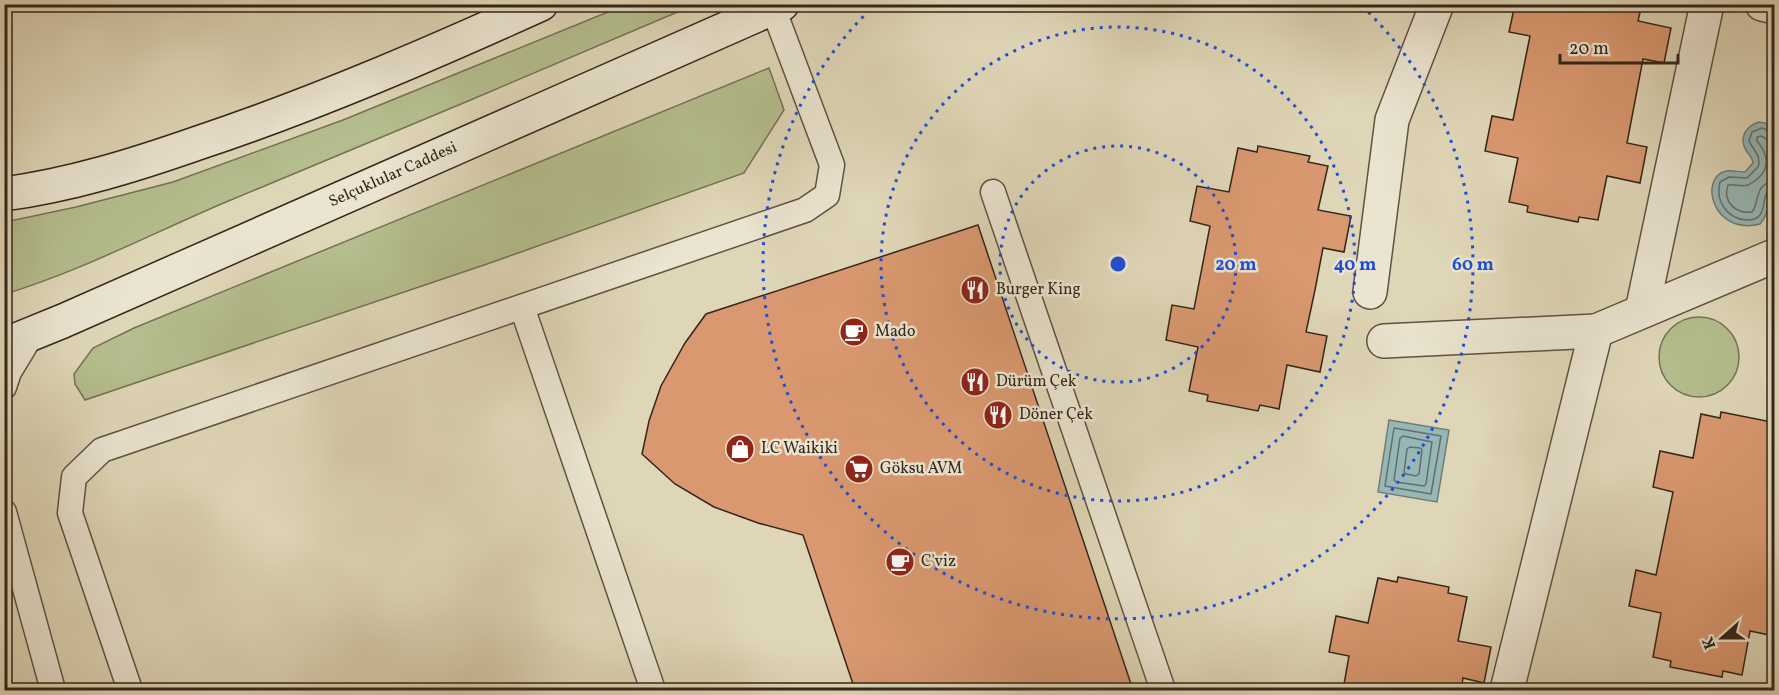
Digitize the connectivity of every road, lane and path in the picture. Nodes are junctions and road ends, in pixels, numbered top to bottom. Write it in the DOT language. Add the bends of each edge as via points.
graph roads {
  1 [pos="541,4"];
  2 [pos="1437,4"];
  3 [pos="1707,4"];
  4 [pos="1762,4"];
  5 [pos="777,6"];
  6 [pos="1774,7"];
  7 [pos="993,192"];
  8 [pos="4,194"];
  9 [pos="1774,256"];
  10 [pos="1370,292"];
  11 [pos="522,307"];
  12 [pos="1642,311"];
  13 [pos="1596,331"];
  14 [pos="18,340"];
  15 [pos="1384,341"];
  16 [pos="4,387"];
  17 [pos="4,512"];
  18 [pos="53,690"];
  19 [pos="130,690"];
  20 [pos="653,690"];
  21 [pos="1163,690"];
  22 [pos="1507,690"];
  1 -- 8 [label="street" via="409,63 241,129 91,177"];
  2 -- 10 [label="street" via="1392,120"];
  3 -- 12 [label="street"];
  4 -- 6 [label="street"];
  5 -- 11 [label="lane" via="832,165 827,195 805,210"];
  5 -- 14 [label="street, Selçuklular Caddesi"];
  7 -- 21 [label="lane"];
  9 -- 12 [label="street"];
  11 -- 19 [label="lane" via="102,450 75,477 70,513"];
  11 -- 20 [label="lane"];
  12 -- 13 [label="street"];
  13 -- 15 [label="street"];
  13 -- 22 [label="street"];
  14 -- 16 [label="lane"];
  17 -- 18 [label="lane"];
}
